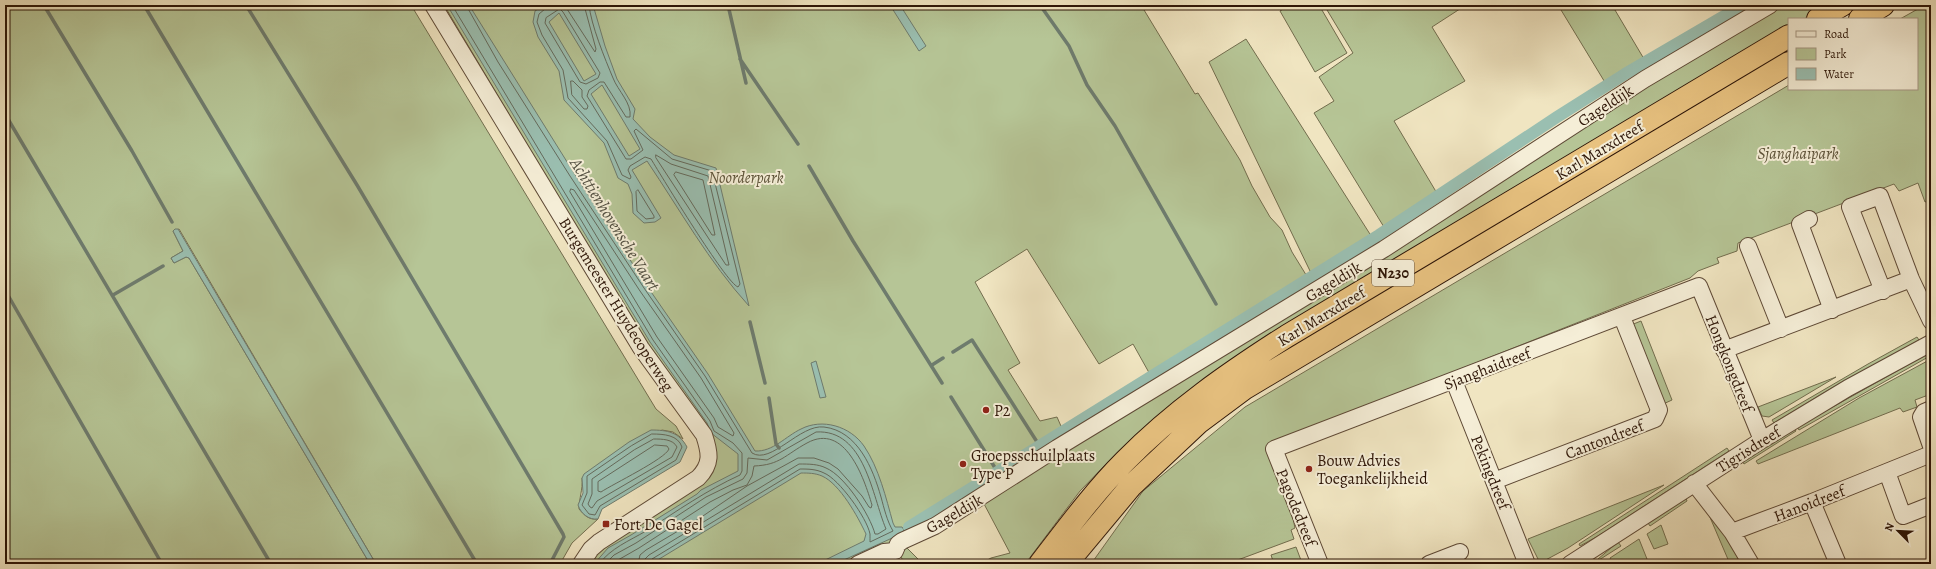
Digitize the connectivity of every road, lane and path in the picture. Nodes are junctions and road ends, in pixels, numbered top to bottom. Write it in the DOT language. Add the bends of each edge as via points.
graph roads {
  1 [pos="433,5"];
  2 [pos="1770,5"];
  3 [pos="1842,5"];
  4 [pos="1883,5"];
  5 [pos="1820,18"];
  6 [pos="1862,18"];
  7 [pos="1788,37"];
  8 [pos="1788,64"];
  9 [pos="1809,219"];
  10 [pos="1748,246"];
  11 [pos="1911,279"];
  12 [pos="1699,286"];
  13 [pos="1883,291"];
  14 [pos="1832,310"];
  15 [pos="1622,316"];
  16 [pos="1931,321"];
  17 [pos="1781,328"];
  18 [pos="1931,343"];
  19 [pos="1724,350"];
  20 [pos="1454,381"];
  21 [pos="1931,409"];
  22 [pos="1762,440"];
  23 [pos="1931,446"];
  24 [pos="1274,449"];
  25 [pos="1931,454"];
  26 [pos="1887,472"];
  27 [pos="1494,481"];
  28 [pos="1694,484"];
  29 [pos="1812,502"];
  30 [pos="1931,505"];
  31 [pos="1732,532"];
  32 [pos="1460,552"];
  33 [pos="896,558"];
  34 [pos="581,564"];
  35 [pos="858,564"];
  36 [pos="1040,564"];
  37 [pos="1066,564"];
  38 [pos="1320,564"];
  39 [pos="1428,564"];
  40 [pos="1527,564"];
  41 [pos="1570,564"];
  42 [pos="1751,564"];
  43 [pos="1838,564"];
  1 -- 34 [label="street, Burgemeester Huydecoperweg" via="641,348 704,435 709,451 708,466 698,478 599,542"];
  2 -- 33 [label="street, Gageldijk" via="1645,79 1384,249 1057,448 935,526 902,541 898,544"];
  3 -- 5 [label="highway"];
  4 -- 6 [label="highway"];
  7 -- 36 [label="highway, Karl Marxdreef / N230" via="1237,368 1172,417 1125,461"];
  8 -- 37 [label="highway, Karl Marxdreef / N230" via="1245,388 1198,423 1131,486"];
  9 -- 14 [label="street" via="1800,224"];
  10 -- 17 [label="street"];
  11 -- 13 [label="street"];
  11 -- 13 [label="street" via="1880,196 1850,207"];
  11 -- 16 [label="street"];
  12 -- 15 [label="street, Sjanghaidreef"];
  12 -- 19 [label="street, Hongkongdreef"];
  13 -- 14 [label="street"];
  14 -- 17 [label="street"];
  15 -- 20 [label="street, Sjanghaidreef"];
  15 -- 27 [label="street, Cantondreef" via="1658,410 1655,419"];
  17 -- 19 [label="street"];
  18 -- 22 [label="street, Tigrisdreef" via="1848,388"];
  19 -- 22 [label="street, Hongkongdreef"];
  20 -- 24 [label="street, Sjanghaidreef"];
  20 -- 27 [label="street, Pekingdreef"];
  21 -- 23 [label="street" via="1921,416"];
  22 -- 28 [label="street, Tigrisdreef"];
  24 -- 38 [label="street, Pagodedreef"];
  25 -- 26 [label="street, Hanoidreef"];
  26 -- 29 [label="street, Hanoidreef"];
  26 -- 30 [label="street" via="1903,516"];
  27 -- 40 [label="street, Pekingdreef"];
  28 -- 31 [label="street"];
  28 -- 41 [label="street, Tigrisdreef"];
  29 -- 31 [label="street, Hanoidreef"];
  29 -- 43 [label="street"];
  31 -- 42 [label="street"];
  32 -- 39 [label="street"];
  33 -- 35 [label="street, Gageldijk" via="884,552"];
}
